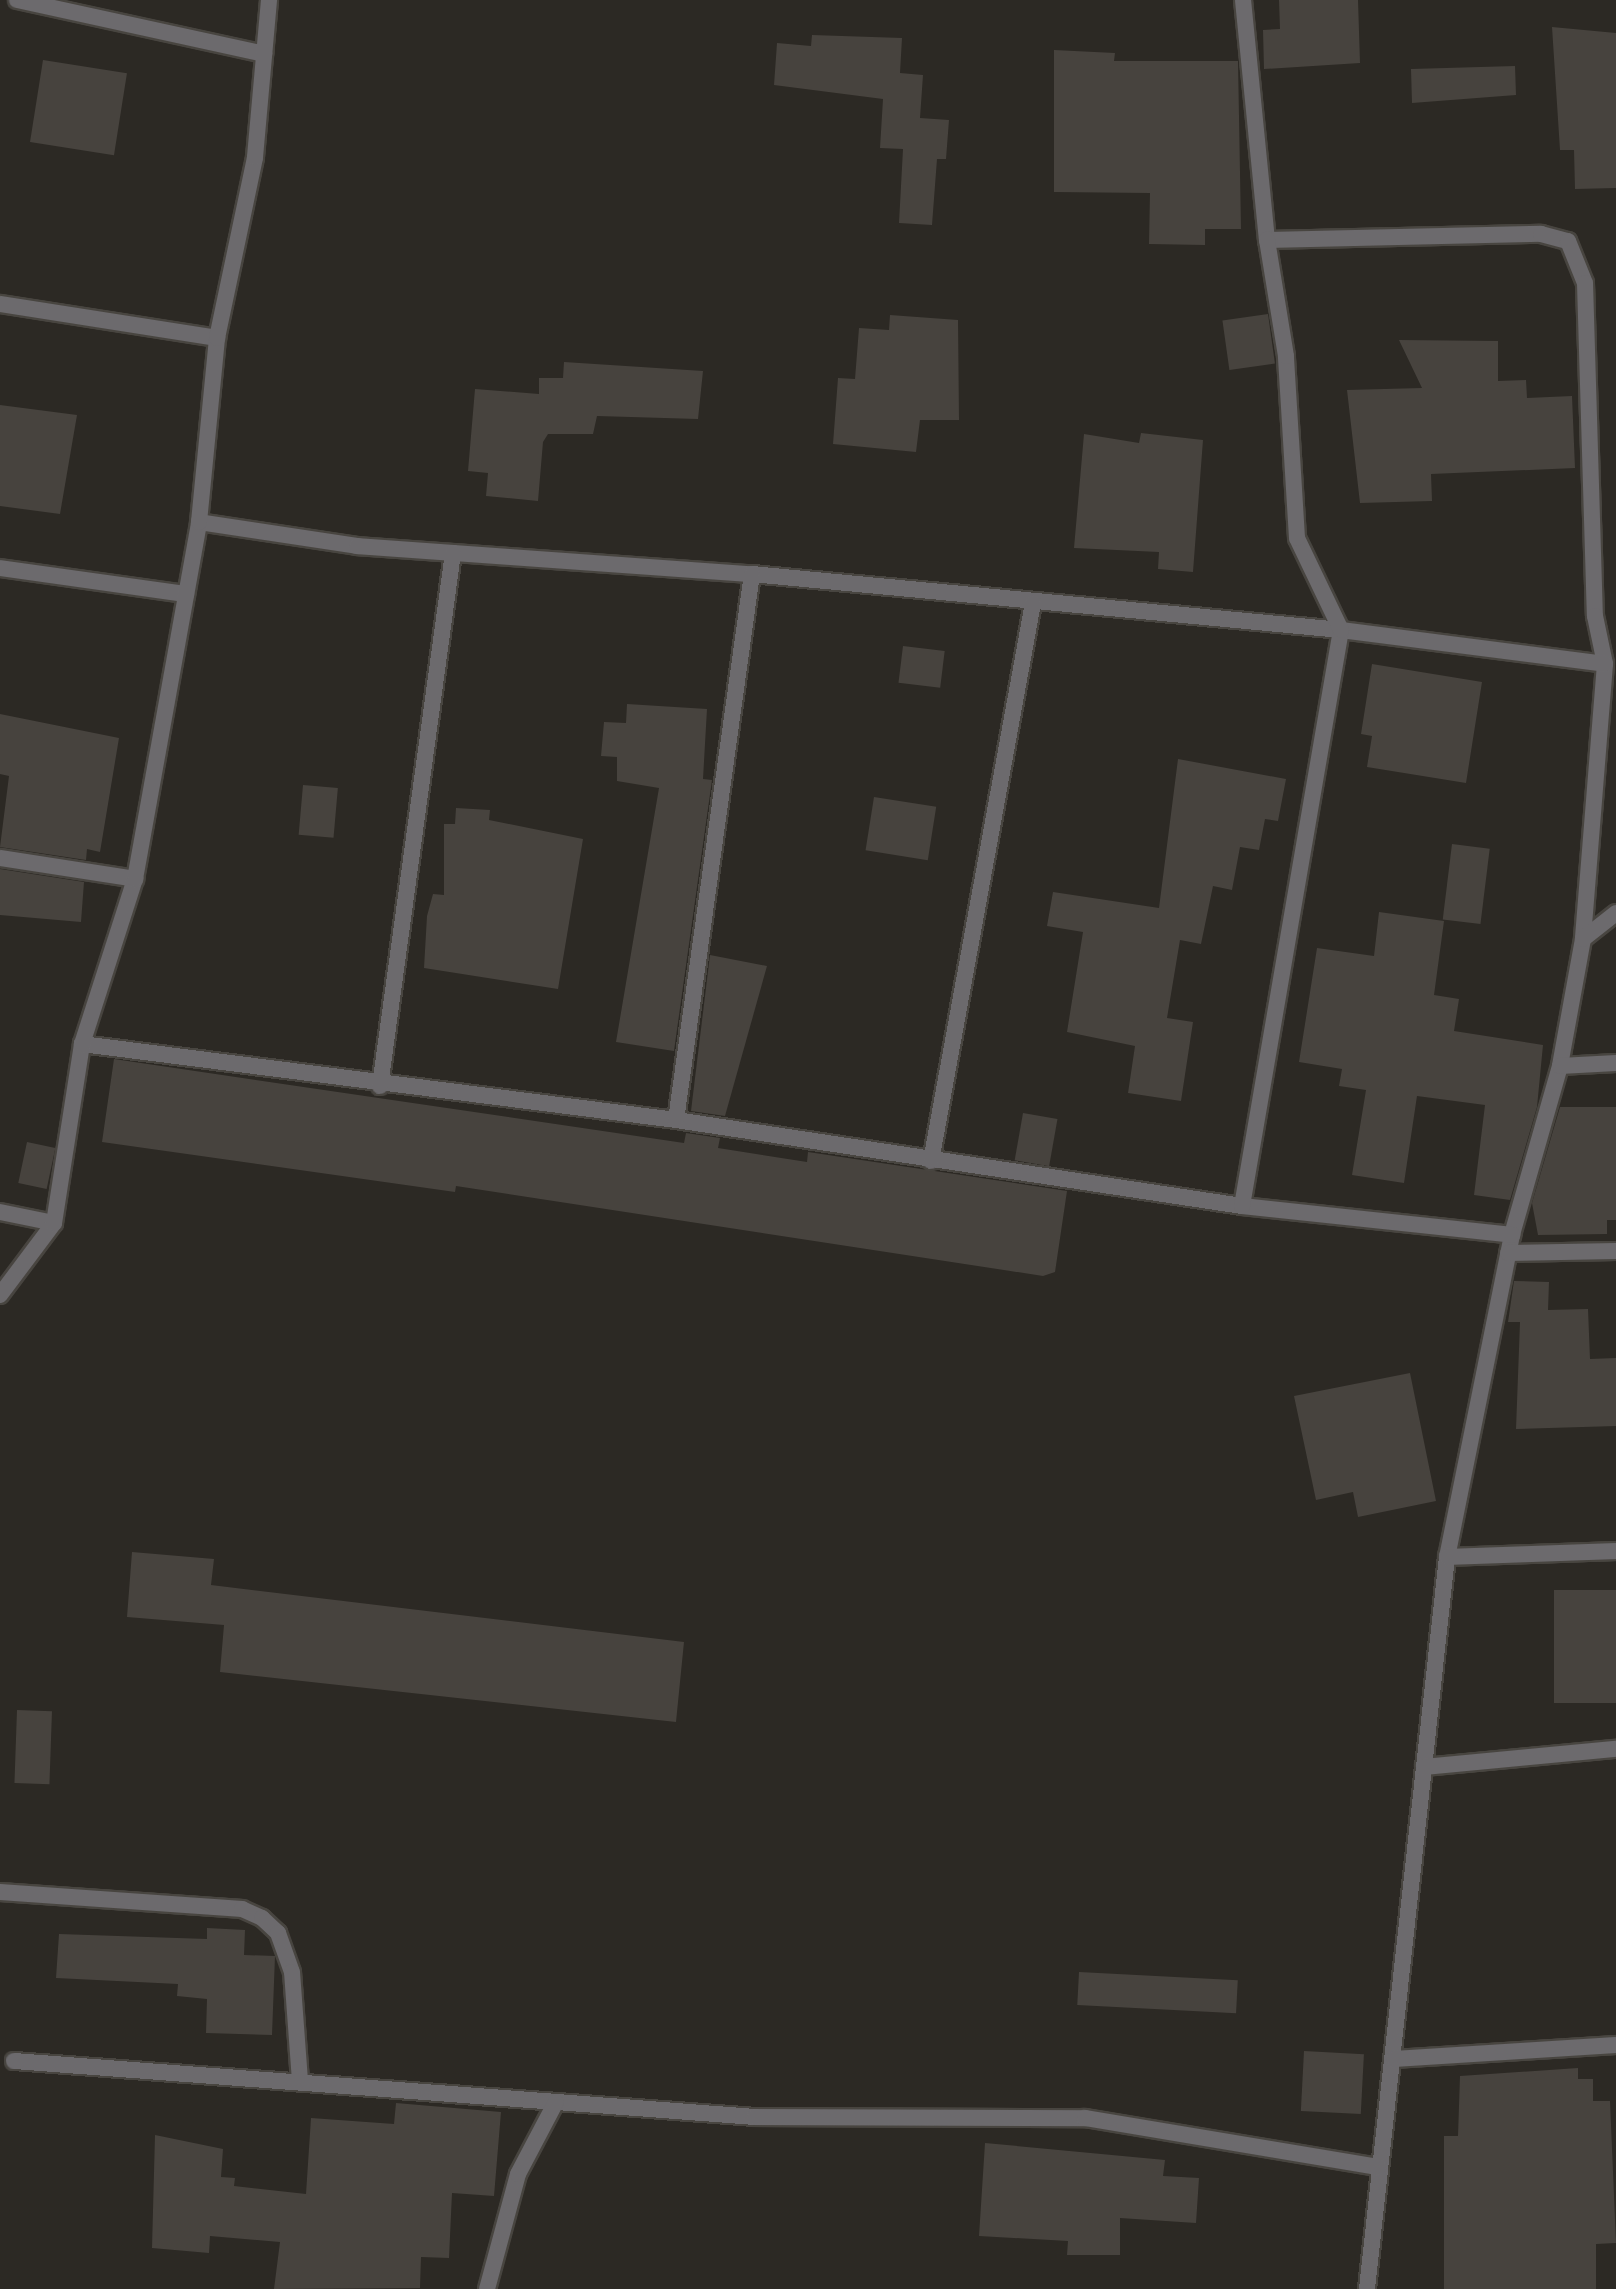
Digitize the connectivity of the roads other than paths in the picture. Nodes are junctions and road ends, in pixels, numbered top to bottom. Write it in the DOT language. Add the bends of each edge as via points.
graph roads {
  1 [pos="17,0"];
  2 [pos="269,0"];
  3 [pos="1243,0"];
  4 [pos="264,54"];
  5 [pos="1267,240"];
  6 [pos="0,304"];
  7 [pos="217,338"];
  8 [pos="199,522"];
  9 [pos="453,553"];
  10 [pos="0,568"];
  11 [pos="752,574"];
  12 [pos="186,594"];
  13 [pos="1033,603"];
  14 [pos="1341,630"];
  15 [pos="1605,664"];
  16 [pos="0,858"];
  17 [pos="135,879"];
  18 [pos="1616,913"];
  19 [pos="1583,939"];
  20 [pos="82,1044"];
  21 [pos="1616,1063"];
  22 [pos="1560,1066"];
  23 [pos="380,1086"];
  24 [pos="676,1120"];
  25 [pos="931,1161"];
  26 [pos="1242,1206"];
  27 [pos="0,1212"];
  28 [pos="54,1223"];
  29 [pos="1512,1235"];
  30 [pos="1616,1251"];
  31 [pos="1508,1253"];
  32 [pos="0,1295"];
  33 [pos="1616,1551"];
  34 [pos="1447,1557"];
  35 [pos="1616,1749"];
  36 [pos="1424,1767"];
  37 [pos="0,1892"];
  38 [pos="1616,2045"];
  39 [pos="1394,2059"];
  40 [pos="14,2061"];
  41 [pos="300,2082"];
  42 [pos="556,2102"];
  43 [pos="1379,2167"];
  44 [pos="487,2289"];
  45 [pos="1367,2289"];
  1 -- 4 [label="street"];
  2 -- 4 [label="street"];
  3 -- 5 [label="street"];
  4 -- 7 [label="street" via="255,157"];
  5 -- 14 [label="street" via="1286,356 1297,538"];
  5 -- 15 [label="street" via="1541,234 1568,241 1580,254 1595,616"];
  6 -- 7 [label="street"];
  7 -- 8 [label="street"];
  8 -- 9 [label="street"];
  8 -- 12 [label="street"];
  9 -- 11 [label="street"];
  9 -- 23 [label="street"];
  10 -- 12 [label="street"];
  11 -- 13 [label="street"];
  11 -- 24 [label="street"];
  12 -- 17 [label="street"];
  13 -- 14 [label="street"];
  13 -- 25 [label="street"];
  14 -- 15 [label="street"];
  14 -- 26 [label="street"];
  15 -- 19 [label="street"];
  16 -- 17 [label="street"];
  17 -- 20 [label="street"];
  18 -- 19 [label="street"];
  19 -- 22 [label="street"];
  20 -- 23 [label="street"];
  20 -- 28 [label="street"];
  21 -- 22 [label="street"];
  22 -- 29 [label="street"];
  23 -- 24 [label="street"];
  24 -- 25 [label="street"];
  25 -- 26 [label="street"];
  26 -- 29 [label="street"];
  27 -- 28 [label="street"];
  28 -- 32 [label="street"];
  29 -- 31 [label="street"];
  30 -- 31 [label="street"];
  31 -- 34 [label="street"];
  33 -- 34 [label="street"];
  34 -- 36 [label="street"];
  35 -- 36 [label="street"];
  36 -- 39 [label="street"];
  37 -- 41 [label="street" via="242,1909 262,1918 278,1933 292,1972"];
  38 -- 39 [label="street"];
  39 -- 43 [label="street"];
  40 -- 41 [label="street"];
  41 -- 42 [label="street"];
  42 -- 43 [label="street" via="755,2117 1085,2118"];
  42 -- 44 [label="street" via="518,2174"];
  43 -- 45 [label="street"];
}
